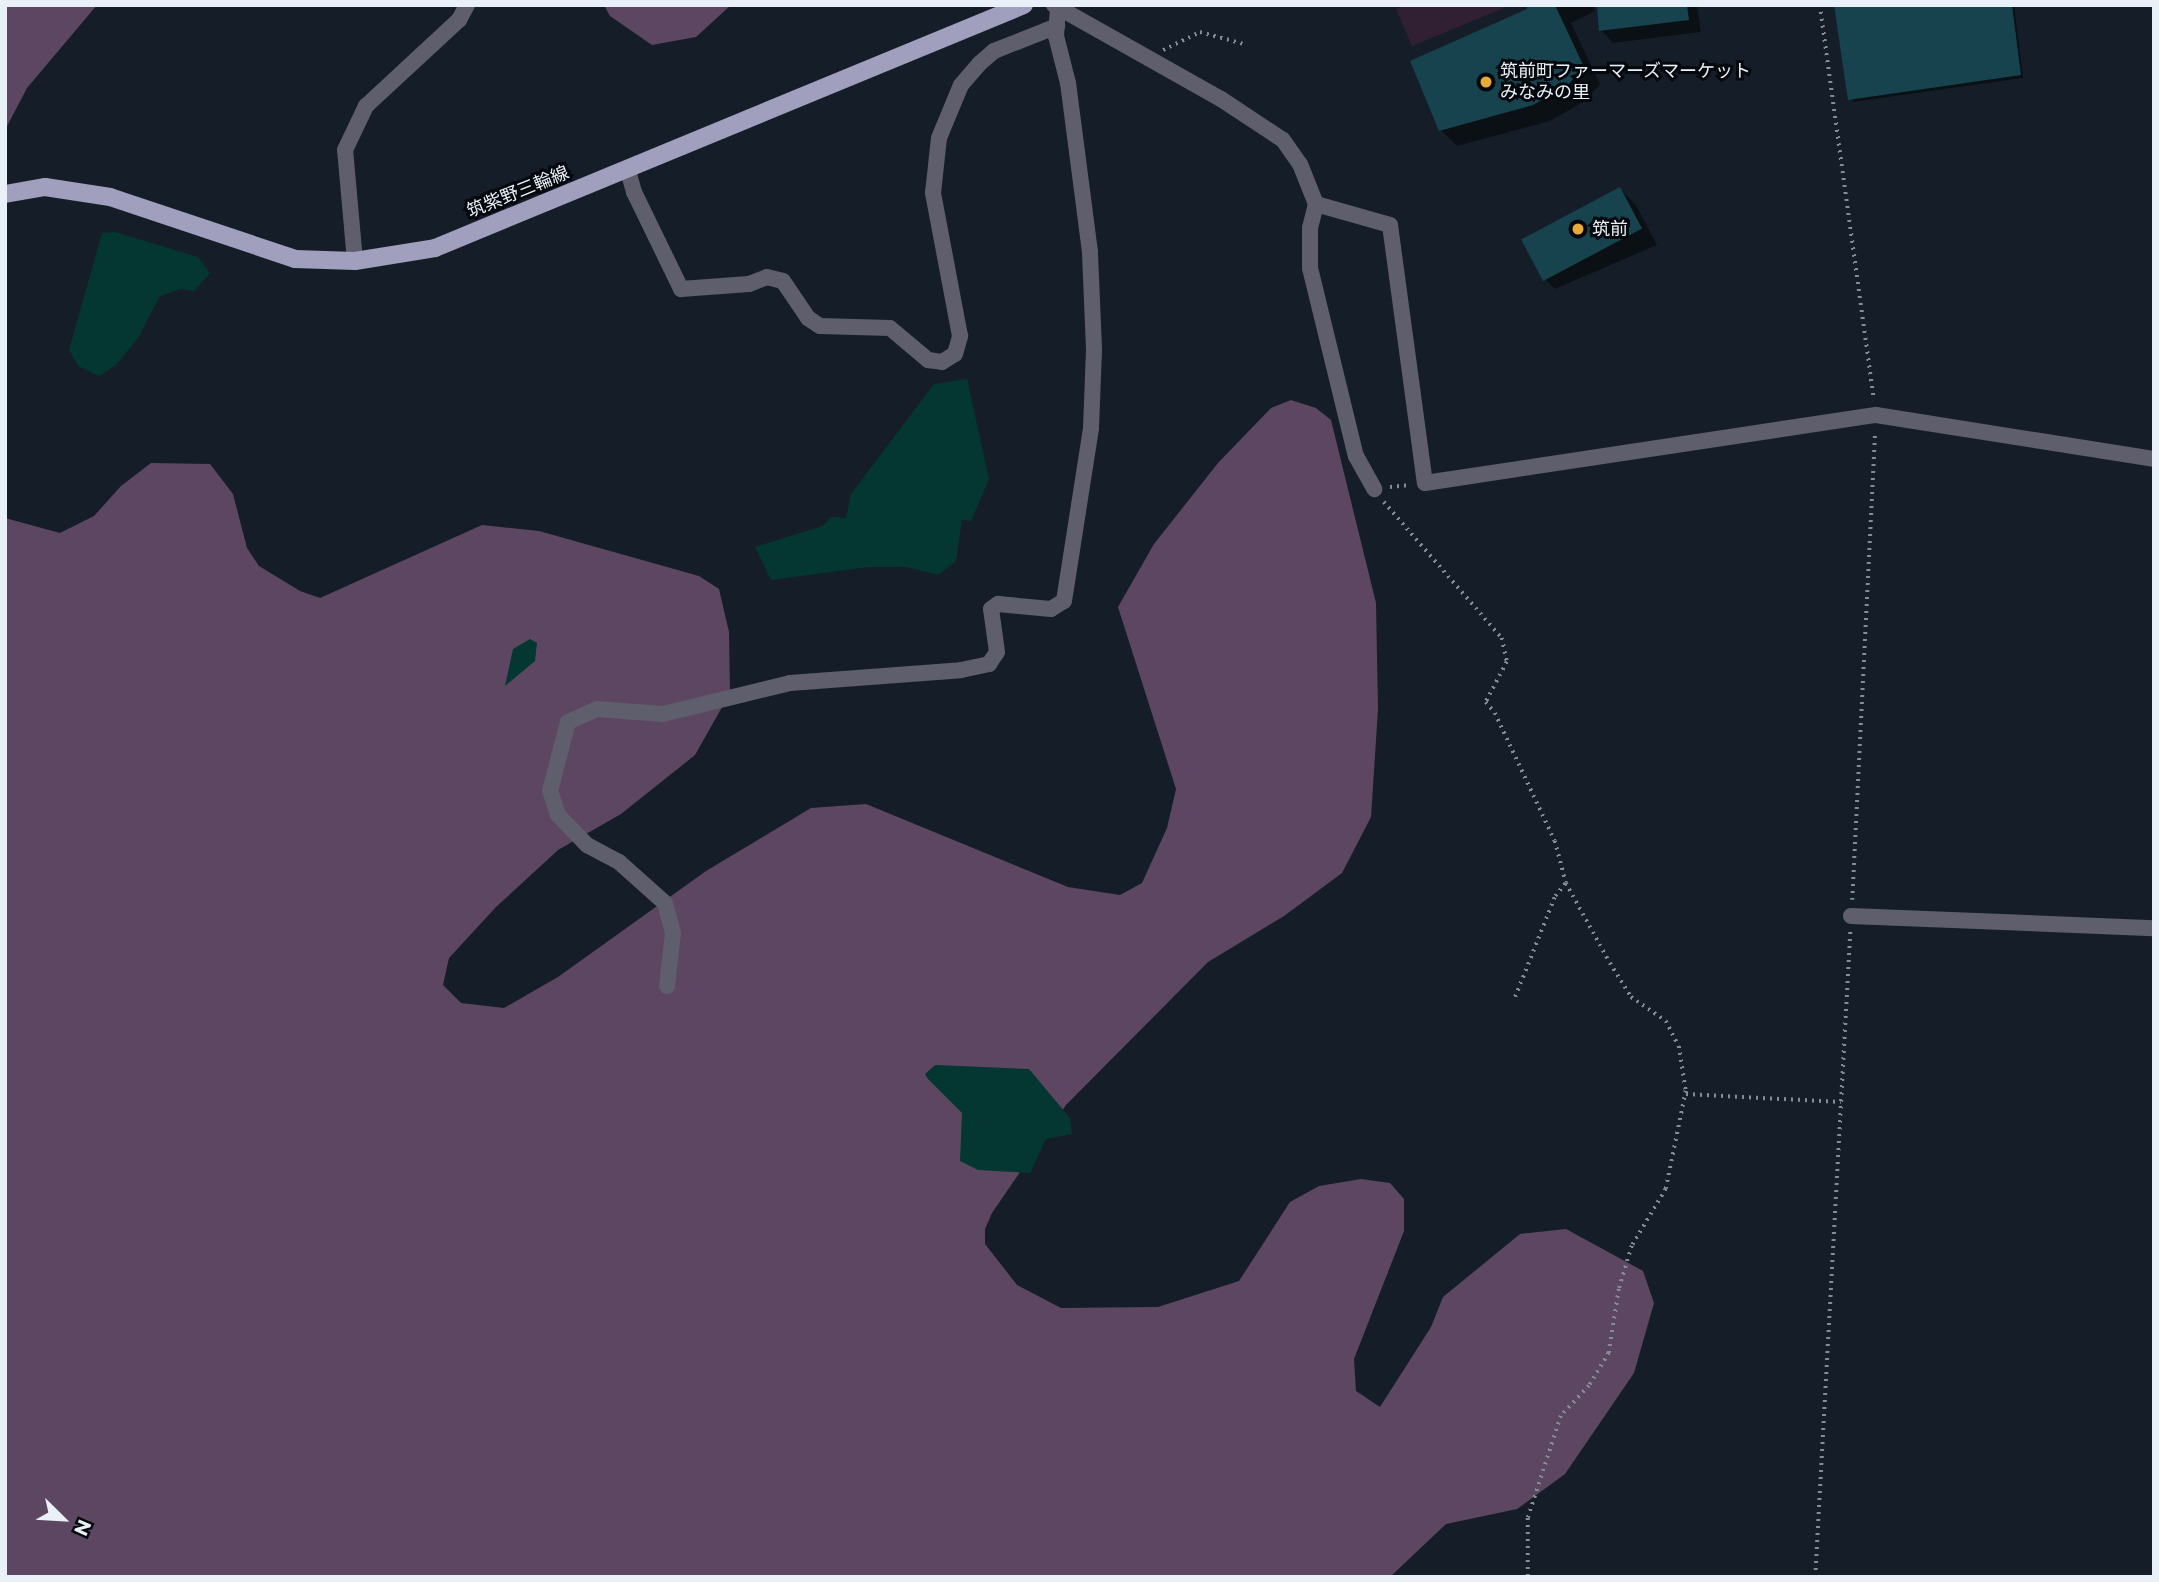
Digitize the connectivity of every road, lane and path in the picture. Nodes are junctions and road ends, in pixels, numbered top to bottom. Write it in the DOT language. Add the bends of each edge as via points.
graph roads {
  1 [pos="467,5"];
  2 [pos="1024,5"];
  3 [pos="1821,5"];
  4 [pos="1056,14"];
  5 [pos="1244,44"];
  6 [pos="1152,61"];
  7 [pos="628,171"];
  8 [pos="5,194"];
  9 [pos="1316,204"];
  10 [pos="355,261"];
  11 [pos="1876,415"];
  12 [pos="2154,459"];
  13 [pos="1425,483"];
  14 [pos="1374,489"];
  15 [pos="1566,883"];
  16 [pos="1851,916"];
  17 [pos="2154,928"];
  18 [pos="667,986"];
  19 [pos="1515,996"];
  20 [pos="1686,1094"];
  21 [pos="1841,1102"];
  22 [pos="1528,1577"];
  23 [pos="1815,1577"];
  1 -- 10 [label="street" via="459,20 366,106 345,150"];
  2 -- 7 [label="main road, 筑紫野三輪線"];
  3 -- 11 [label="path"];
  4 -- 6 [label="street"];
  4 -- 7 [label="street" via="979,64 961,85 939,138 933,193 960,336 956,354 942,362 928,360 890,328 820,326 808,318 783,281 767,277 749,284 681,289"];
  4 -- 18 [label="street" via="1090,252 1094,349 1091,428 1064,601 1051,609 998,604 991,609 997,652 989,664 790,683 663,714 597,709 568,722 550,791 558,815 587,845 619,862 665,903 673,933"];
  5 -- 6 [label="path" via="1200,32 1182,37"];
  6 -- 9 [label="street" via="1283,140 1300,164"];
  7 -- 10 [label="main road, 筑紫野三輪線" via="435,248"];
  8 -- 10 [label="main road, 筑紫野三輪線" via="45,187 110,197 295,259"];
  9 -- 13 [label="street" via="1390,225"];
  9 -- 14 [label="street" via="1310,228 1310,268 1356,456"];
  11 -- 12 [label="street"];
  11 -- 13 [label="street"];
  11 -- 16 [label="path"];
  13 -- 14 [label="path"];
  14 -- 15 [label="path" via="1502,638 1507,662 1486,702 1555,841"];
  15 -- 19 [label="path" via="1555,895"];
  15 -- 20 [label="path" via="1631,997 1666,1021 1679,1046"];
  16 -- 17 [label="street"];
  16 -- 21 [label="path"];
  20 -- 21 [label="path"];
  20 -- 22 [label="path" via="1666,1189 1632,1246 1622,1278 1609,1353 1589,1386 1561,1416 1528,1518"];
  21 -- 23 [label="path"];
}
